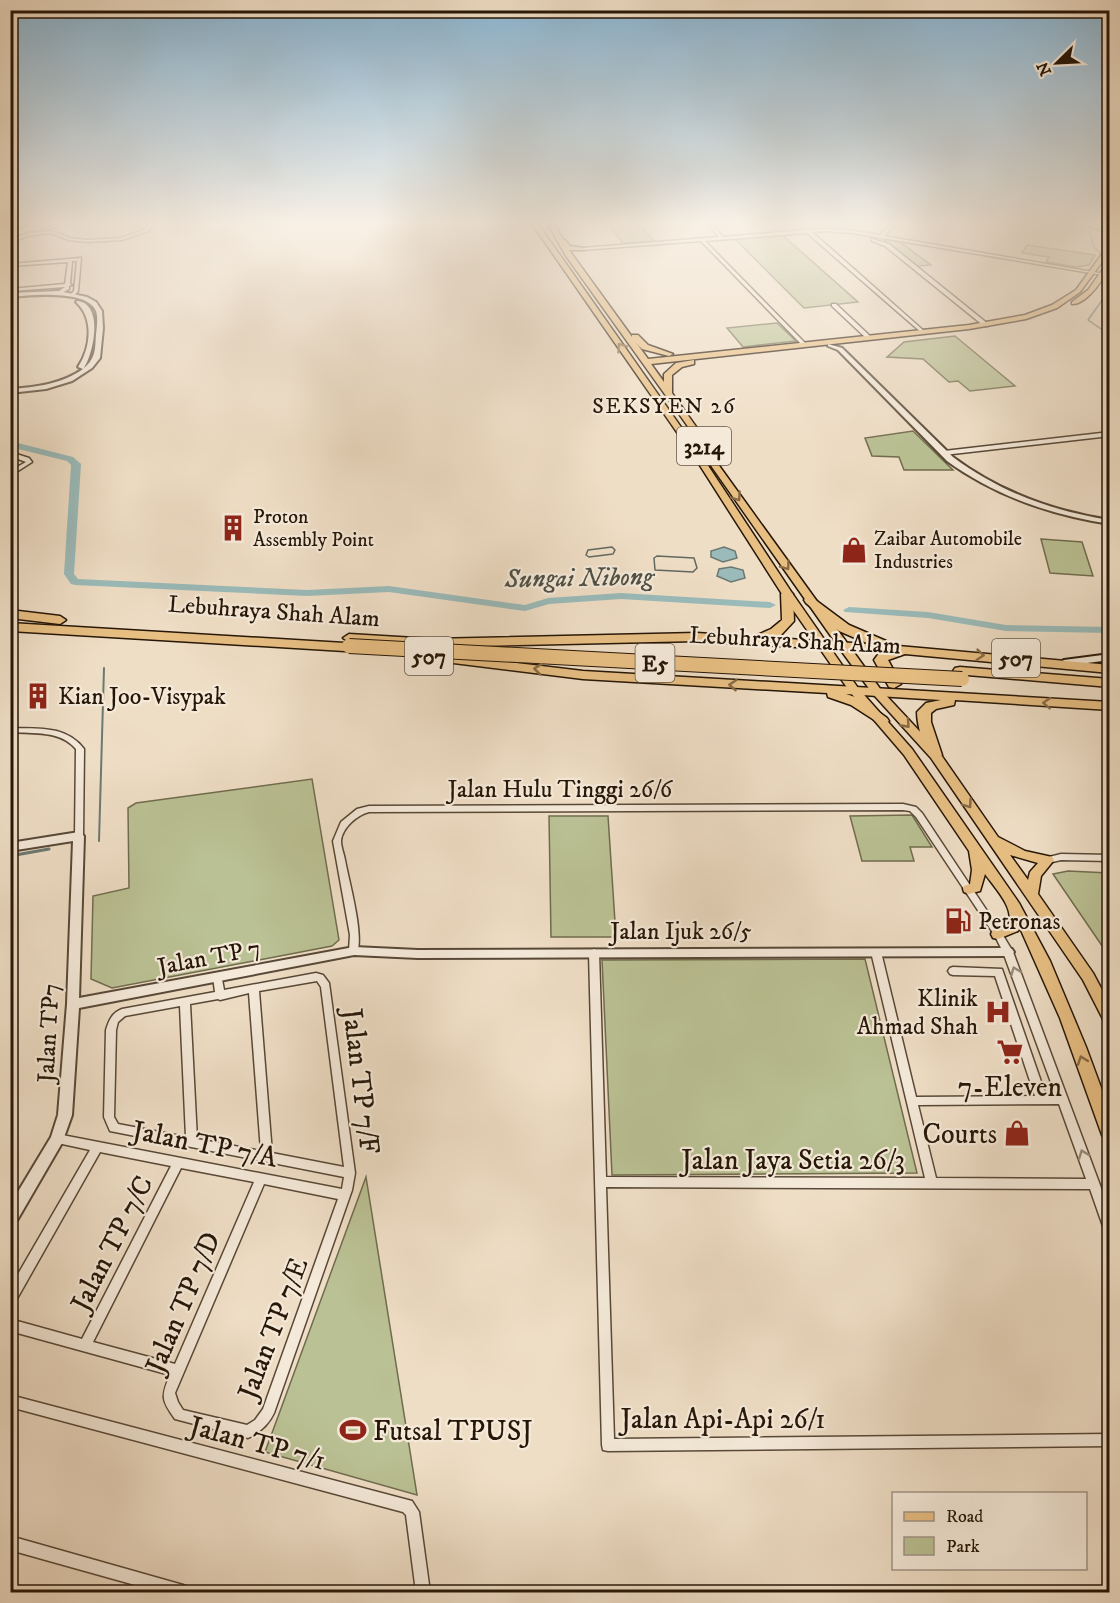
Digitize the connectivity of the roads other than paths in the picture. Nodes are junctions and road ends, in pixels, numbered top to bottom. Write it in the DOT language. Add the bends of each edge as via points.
graph roads {
  1 [pos="36,296"];
  2 [pos="74,296"];
  3 [pos="585,296"];
  4 [pos="598,296"];
  5 [pos="757,296"];
  6 [pos="881,296"];
  7 [pos="950,296"];
  8 [pos="1071,296"];
  9 [pos="1084,296"];
  10 [pos="834,305"];
  11 [pos="612,316"];
  12 [pos="986,324"];
  13 [pos="922,332"];
  14 [pos="868,337"];
  15 [pos="849,343"];
  16 [pos="803,344"];
  17 [pos="830,345"];
  18 [pos="697,358"];
  19 [pos="645,362"];
  20 [pos="10,390"];
  21 [pos="668,393"];
  22 [pos="1110,434"];
  23 [pos="948,453"];
  24 [pos="10,454"];
  25 [pos="702,464"];
  26 [pos="10,474"];
  27 [pos="1035,501"];
  28 [pos="1110,516"];
  29 [pos="1110,522"];
  30 [pos="787,594"];
  31 [pos="810,600"];
  32 [pos="10,616"];
  33 [pos="10,627"];
  34 [pos="750,640"];
  35 [pos="432,643"];
  36 [pos="349,646"];
  37 [pos="823,646"];
  38 [pos="844,647"];
  39 [pos="921,651"];
  40 [pos="942,652"];
  41 [pos="1110,657"];
  42 [pos="1065,663"];
  43 [pos="1110,669"];
  44 [pos="961,675"];
  45 [pos="1110,682"];
  46 [pos="761,687"];
  47 [pos="1110,689"];
  48 [pos="854,690"];
  49 [pos="878,692"];
  50 [pos="997,700"];
  51 [pos="1110,706"];
  52 [pos="882,721"];
  53 [pos="10,730"];
  54 [pos="935,755"];
  55 [pos="993,839"];
  56 [pos="79,844"];
  57 [pos="974,846"];
  58 [pos="10,847"];
  59 [pos="1110,858"];
  60 [pos="1048,860"];
  61 [pos="969,890"];
  62 [pos="1031,894"];
  63 [pos="1014,906"];
  64 [pos="998,934"];
  65 [pos="354,951"];
  66 [pos="876,952"];
  67 [pos="1008,952"];
  68 [pos="594,953"];
  69 [pos="953,971"];
  70 [pos="218,977"];
  71 [pos="254,990"];
  72 [pos="220,996"];
  73 [pos="185,1002"];
  74 [pos="73,1004"];
  75 [pos="1110,1019"];
  76 [pos="1042,1100"];
  77 [pos="1063,1100"];
  78 [pos="912,1101"];
  79 [pos="1110,1135"];
  80 [pos="57,1139"];
  81 [pos="192,1143"];
  82 [pos="97,1147"];
  83 [pos="267,1157"];
  84 [pos="178,1162"];
  85 [pos="350,1173"];
  86 [pos="261,1179"];
  87 [pos="601,1182"];
  88 [pos="932,1184"];
  89 [pos="1094,1184"];
  90 [pos="345,1195"];
  91 [pos="10,1219"];
  92 [pos="1110,1229"];
  93 [pos="10,1300"];
  94 [pos="10,1325"];
  95 [pos="86,1344"];
  96 [pos="178,1371"];
  97 [pos="10,1401"];
  98 [pos="207,1424"];
  99 [pos="1110,1440"];
  100 [pos="10,1543"];
  101 [pos="183,1593"];
  102 [pos="423,1593"];
  1 -- 20 [label="street" via="64,297 85,304 91,313 89,358 56,380"];
  2 -- 20 [label="street" via="92,303 99,312 97,358 83,372 61,382"];
  25 -- 3 [label="main road, 3214, one-way"];
  4 -- 11 [label="main road, 3214"];
  5 -- 16 [label="street"];
  6 -- 13 [label="street"];
  7 -- 12 [label="street"];
  8 -- 12 [label="main road" via="1055,306"];
  9 -- 15 [label="main road" via="1040,317 972,331"];
  10 -- 14 [label="street"];
  11 -- 18 [label="main road" via="655,352"];
  11 -- 19 [label="main road, 3214"];
  12 -- 13 [label="main road"];
  13 -- 14 [label="main road"];
  14 -- 16 [label="main road"];
  15 -- 17 [label="main road"];
  15 -- 23 [label="street" via="847,348"];
  16 -- 18 [label="main road"];
  17 -- 18 [label="main road"];
  17 -- 23 [label="street" via="840,349"];
  18 -- 19 [label="main road"];
  18 -- 21 [label="main road" via="668,374"];
  19 -- 21 [label="main road, 3214"];
  19 -- 25 [label="main road" via="641,366 693,441"];
  21 -- 31 [label="main road, 3214, one-way"];
  22 -- 23 [label="street"];
  23 -- 27 [label="street" via="966,472 994,488"];
  24 -- 26 [label="street" via="29,462"];
  25 -- 30 [label="main road, 3214"];
  27 -- 28 [label="street"];
  27 -- 29 [label="street"];
  30 -- 34 [label="highway" via="789,615 783,627"];
  30 -- 37 [label="main road, 3214"];
  31 -- 38 [label="main road, 3214"];
  31 -- 39 [label="highway" via="861,637"];
  32 -- 35 [label="highway, Lebuhraya Shah Alam / E5"];
  33 -- 36 [label="highway, Lebuhraya Shah Alam / E5"];
  34 -- 35 [label="highway, 507" via="697,637"];
  34 -- 37 [label="highway, 507"];
  35 -- 44 [label="highway, Lebuhraya Shah Alam / E5"];
  36 -- 44 [label="highway, Lebuhraya Shah Alam / E5, bridge"];
  46 -- 36 [label="highway, 507, one-way" via="583,675"];
  37 -- 38 [label="highway, 507"];
  37 -- 48 [label="main road, 3214"];
  38 -- 39 [label="highway, 507"];
  38 -- 49 [label="main road, 3214"];
  39 -- 40 [label="highway, 507"];
  40 -- 42 [label="highway, 507, one-way"];
  40 -- 50 [label="highway" via="895,654 881,660 899,688"];
  41 -- 42 [label="street"];
  42 -- 43 [label="highway, 507"];
  44 -- 45 [label="highway, Lebuhraya Shah Alam / E5"];
  44 -- 47 [label="highway, Lebuhraya Shah Alam / E5"];
  46 -- 48 [label="highway, 507"];
  46 -- 52 [label="highway" via="836,694 856,702"];
  48 -- 49 [label="highway, 507"];
  48 -- 52 [label="main road, 3214"];
  49 -- 50 [label="highway, 507"];
  49 -- 54 [label="main road, 3214, one-way"];
  51 -- 50 [label="highway, 507, one-way"];
  50 -- 54 [label="highway" via="940,702 924,712"];
  52 -- 57 [label="main road"];
  53 -- 56 [label="street, Jalan TP7" via="62,734 74,739 80,749"];
  54 -- 55 [label="main road, one-way"];
  55 -- 60 [label="main road" via="1021,856"];
  55 -- 62 [label="main road"];
  56 -- 58 [label="street"];
  56 -- 74 [label="street, Jalan TP7"];
  57 -- 61 [label="main road" via="978,882"];
  57 -- 63 [label="main road"];
  59 -- 60 [label="street"];
  60 -- 62 [label="main road" via="1035,875"];
  61 -- 64 [label="street"];
  61 -- 65 [label="street, Jalan Hulu Tinggi 26/6" via="919,814 903,807 369,809 344,824 336,841 355,935"];
  62 -- 75 [label="main road" via="1088,977"];
  63 -- 64 [label="main road" via="1017,920 1013,928"];
  79 -- 63 [label="main road, one-way" via="1071,1028 1029,931"];
  64 -- 67 [label="street"];
  65 -- 68 [label="street, Jalan Ijuk 26/5"];
  65 -- 70 [label="street, Jalan TP 7"];
  66 -- 67 [label="street, Jalan Ijuk 26/5"];
  66 -- 68 [label="street, Jalan Ijuk 26/5"];
  66 -- 78 [label="street"];
  77 -- 67 [label="street, one-way"];
  68 -- 87 [label="street, Jalan Api-Api 26/1"];
  69 -- 76 [label="street" via="999,972"];
  70 -- 72 [label="street"];
  70 -- 74 [label="street, Jalan TP 7"];
  71 -- 72 [label="street"];
  71 -- 83 [label="street"];
  71 -- 85 [label="street, Jalan TP 7/F" via="316,977 326,986"];
  72 -- 73 [label="street"];
  73 -- 81 [label="street"];
  73 -- 81 [label="street" via="122,1013 114,1020 109,1118 114,1128"];
  74 -- 80 [label="street, Jalan TP7" via="65,1115"];
  76 -- 77 [label="street"];
  76 -- 78 [label="street"];
  89 -- 77 [label="street, one-way"];
  78 -- 88 [label="street"];
  80 -- 82 [label="street, Jalan TP 7/A"];
  80 -- 91 [label="street, Jalan TP7"];
  81 -- 83 [label="street"];
  82 -- 84 [label="street, Jalan TP 7/A"];
  82 -- 93 [label="street"];
  83 -- 85 [label="street"];
  84 -- 86 [label="street, Jalan TP 7/A"];
  84 -- 95 [label="street, Jalan TP 7/C"];
  85 -- 90 [label="street, Jalan TP 7/F"];
  86 -- 90 [label="street, Jalan TP 7/A"];
  86 -- 96 [label="street, Jalan TP 7/D"];
  87 -- 88 [label="street, Jalan Jaya Setia 26/3"];
  87 -- 99 [label="street, Jalan Api-Api 26/1" via="608,1445"];
  88 -- 89 [label="street, Jalan Jaya Setia 26/3"];
  89 -- 92 [label="street"];
  90 -- 98 [label="street, Jalan TP 7/E" via="267,1413 248,1432"];
  94 -- 95 [label="street"];
  95 -- 96 [label="street"];
  96 -- 98 [label="street, Jalan TP 7/D" via="169,1393 172,1405 179,1415"];
  97 -- 102 [label="street, Jalan TP 7/1" via="408,1506"];
  100 -- 101 [label="street"];
}
